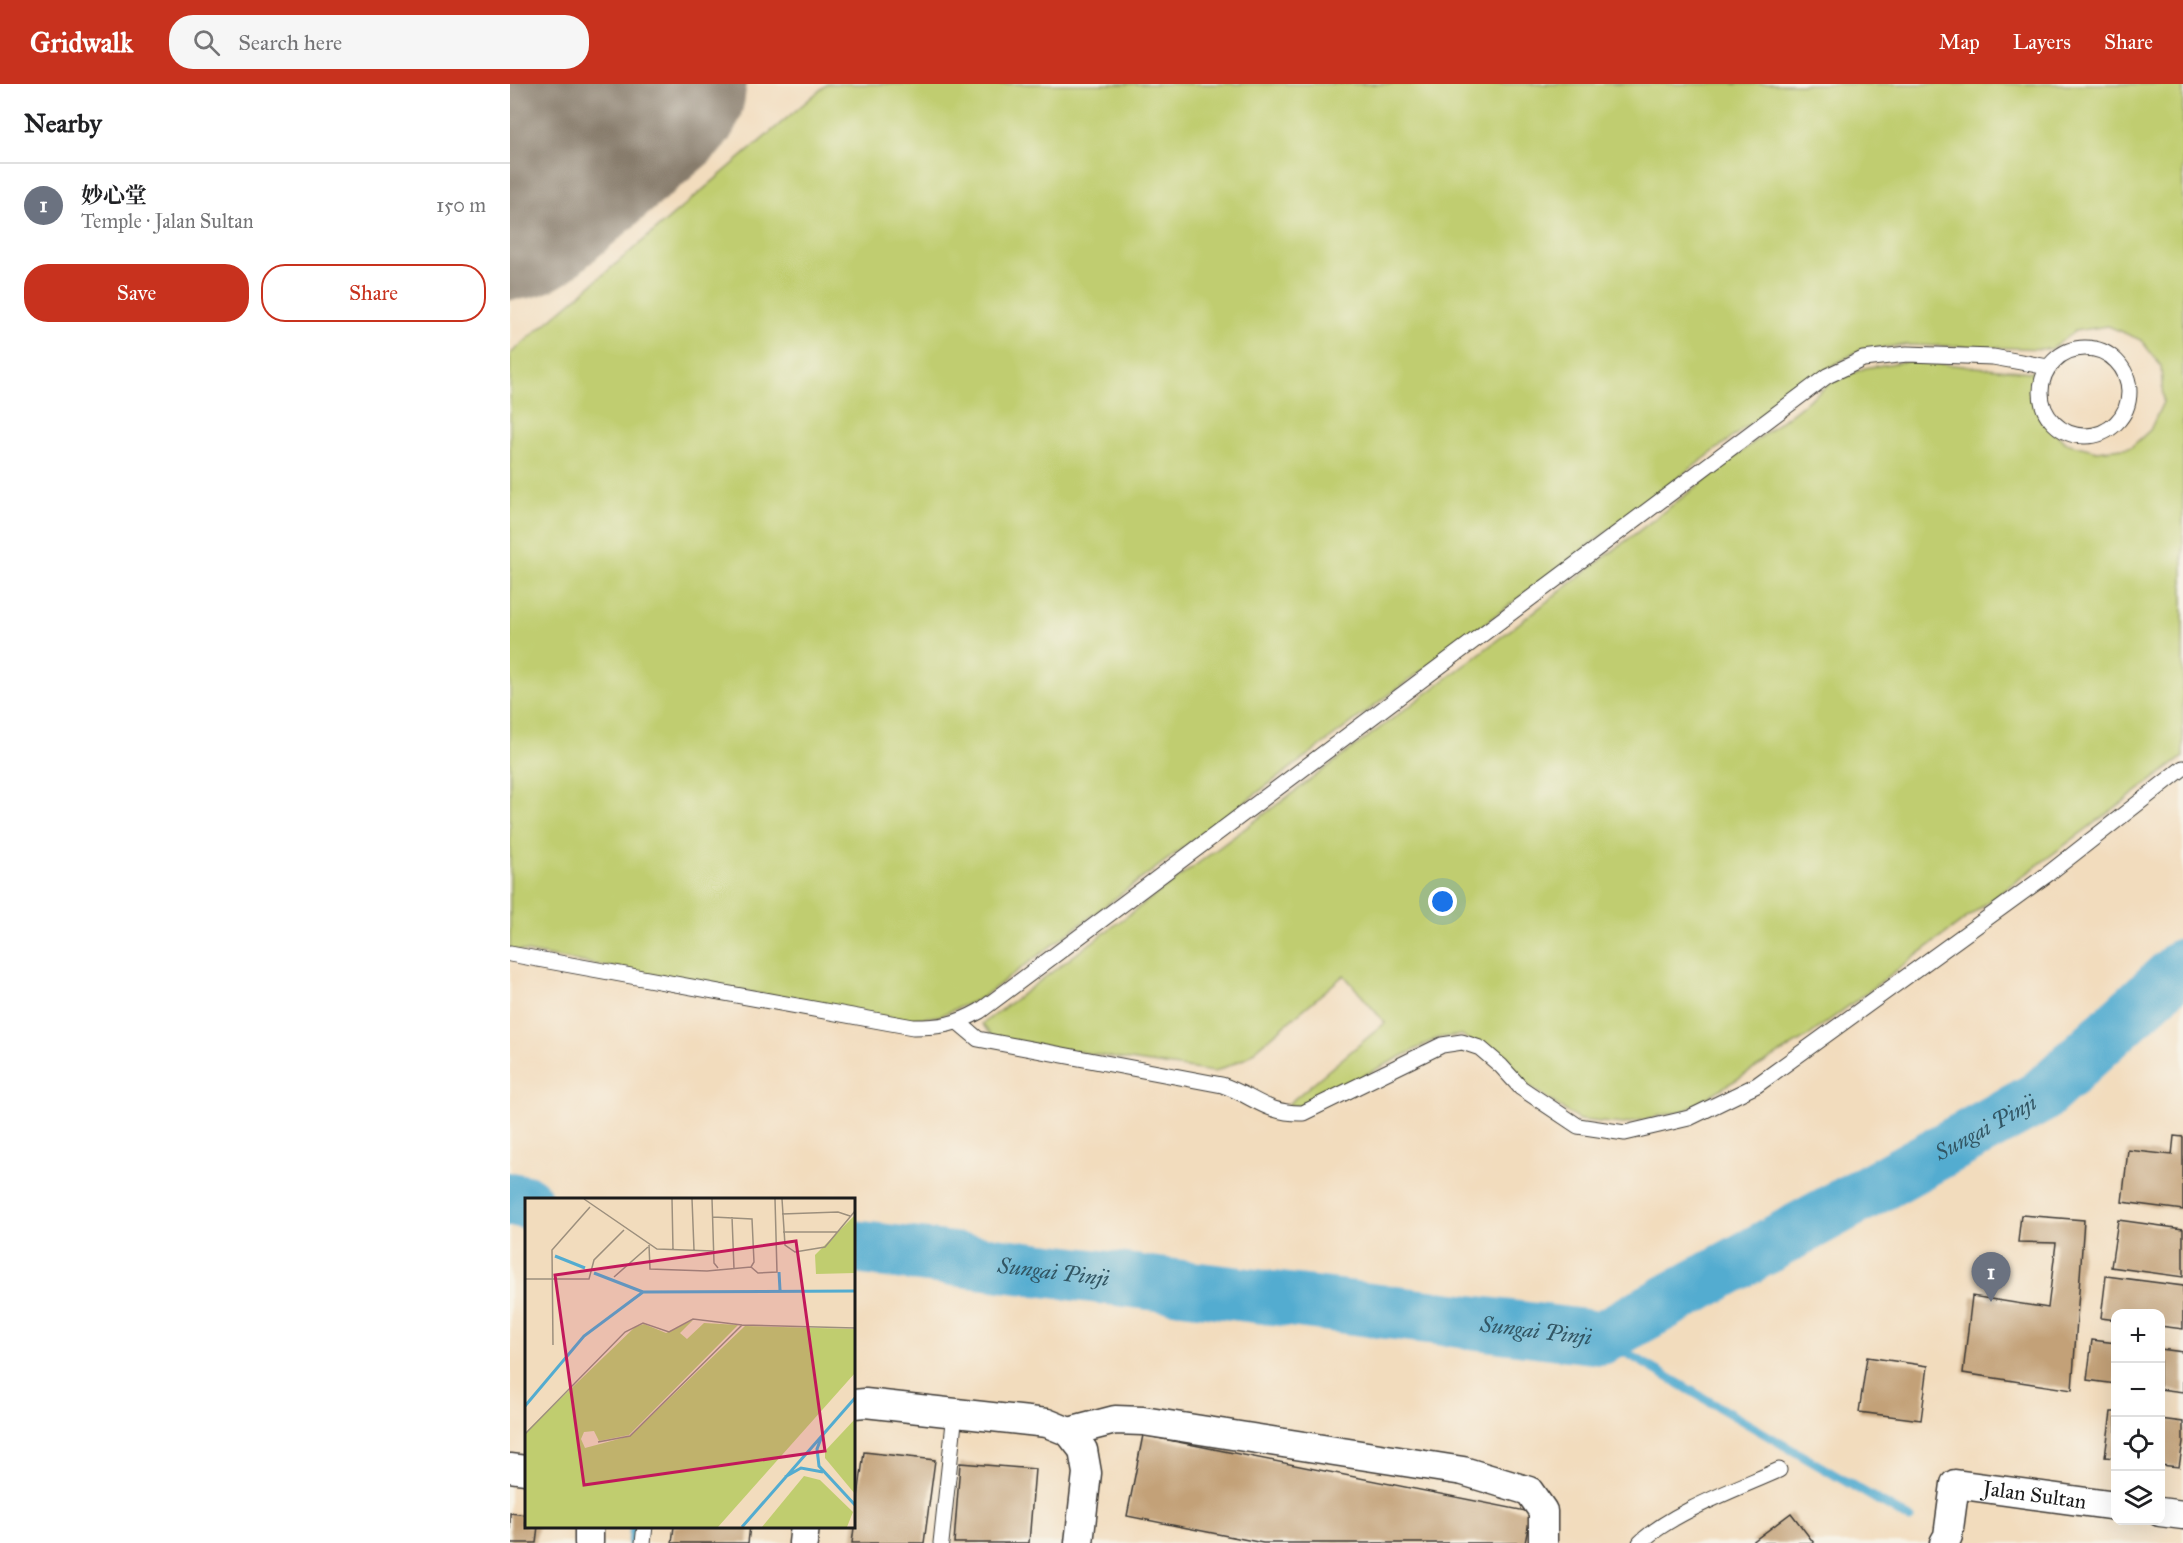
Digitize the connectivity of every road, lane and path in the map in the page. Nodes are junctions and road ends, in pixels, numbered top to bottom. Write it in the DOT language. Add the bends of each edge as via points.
graph roads {
  1 [pos="2048,368"];
  2 [pos="2183,768"];
  3 [pos="510,954"];
  4 [pos="959,1023"];
  5 [pos="855,1404"];
  6 [pos="955,1413"];
  7 [pos="1069,1432"];
  8 [pos="510,1468"];
  9 [pos="525,1470"];
  10 [pos="1779,1470"];
  11 [pos="2111,1505"];
  12 [pos="2165,1513"];
  13 [pos="2183,1515"];
  14 [pos="645,1528"];
  15 [pos="805,1528"];
  16 [pos="643,1543"];
  17 [pos="803,1543"];
  18 [pos="942,1543"];
  19 [pos="1079,1543"];
  20 [pos="1543,1543"];
  21 [pos="1640,1543"];
  22 [pos="1944,1543"];
  1 -- 1 [label="lane" via="2077,349 2110,356 2122,369 2128,385 2128,402 2121,418 2109,430 2093,435 2076,436 2060,428 2048,416 2041,400"];
  1 -- 4 [label="lane" via="1994,357 1907,354 1863,359 1827,376"];
  2 -- 4 [label="lane" via="2048,874 1756,1085 1689,1118 1625,1133 1578,1126 1521,1088 1480,1048 1461,1042 1442,1045 1303,1113 1286,1113 1222,1085 978,1039"];
  3 -- 4 [label="lane" via="913,1027"];
  5 -- 6 [label="street"];
  6 -- 7 [label="street" via="1047,1423"];
  6 -- 18 [label="lane"];
  7 -- 19 [label="street" via="1083,1450 1087,1473"];
  7 -- 20 [label="street" via="1115,1420 1143,1420 1463,1471 1529,1491 1543,1511"];
  8 -- 9 [label="street"];
  10 -- 21 [label="lane" via="1697,1507"];
  11 -- 22 [label="street, Jalan Sultan" via="1955,1484"];
  12 -- 13 [label="street"];
  14 -- 16 [label="lane"];
  15 -- 17 [label="street"];
}
